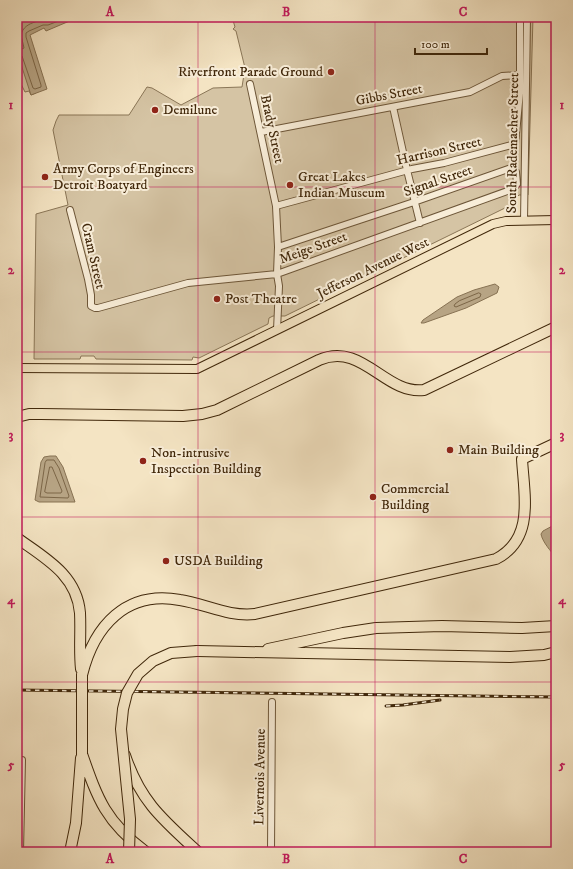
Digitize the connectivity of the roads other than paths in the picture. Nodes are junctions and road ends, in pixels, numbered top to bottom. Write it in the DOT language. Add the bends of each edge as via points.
graph roads {
  1 [pos="520,17"];
  2 [pos="527,17"];
  3 [pos="520,75"];
  4 [pos="250,84"];
  5 [pos="393,107"];
  6 [pos="261,132"];
  7 [pos="514,168"];
  8 [pos="407,170"];
  9 [pos="414,202"];
  10 [pos="276,206"];
  11 [pos="70,210"];
  12 [pos="556,220"];
  13 [pos="524,221"];
  14 [pos="420,223"];
  15 [pos="278,247"];
  16 [pos="277,274"];
  17 [pos="92,307"];
  18 [pos="277,326"];
  19 [pos="556,327"];
  20 [pos="17,368"];
  21 [pos="17,417"];
  22 [pos="556,443"];
  23 [pos="17,538"];
  24 [pos="556,626"];
  25 [pos="244,652"];
  26 [pos="556,652"];
  27 [pos="82,675"];
  28 [pos="272,702"];
  29 [pos="123,747"];
  30 [pos="82,754"];
  31 [pos="22,760"];
  32 [pos="19,818"];
  33 [pos="20,852"];
  34 [pos="70,852"];
  35 [pos="129,852"];
  36 [pos="146,852"];
  37 [pos="198,852"];
  38 [pos="271,852"];
  1 -- 3 [label="street"];
  2 -- 13 [label="street, South Rademacher Street"];
  3 -- 5 [label="street, Gibbs Street" via="502,76 470,92"];
  3 -- 8 [label="street, Harrison Street" via="515,144"];
  4 -- 6 [label="street, Brady Street"];
  5 -- 6 [label="street, Gibbs Street"];
  5 -- 8 [label="street"];
  6 -- 10 [label="street, Brady Street"];
  7 -- 9 [label="street, Signal Street"];
  7 -- 14 [label="street, Meige Street" via="517,184 515,188"];
  8 -- 9 [label="street"];
  8 -- 10 [label="street, Harrison Street"];
  9 -- 14 [label="street"];
  9 -- 15 [label="street, Signal Street"];
  10 -- 15 [label="street, Brady Street"];
  11 -- 17 [label="street, Cram Street" via="88,279"];
  12 -- 13 [label="main road, Jefferson Avenue West"];
  13 -- 18 [label="main road, Jefferson Avenue West" via="493,224"];
  14 -- 16 [label="street, Meige Street"];
  15 -- 16 [label="street, Brady Street"];
  16 -- 17 [label="street, Meige Street" via="188,283 98,308"];
  16 -- 18 [label="street, Brady Street"];
  18 -- 20 [label="main road, Jefferson Avenue West" via="195,369"];
  19 -- 21 [label="highway" via="424,390 406,388 354,359 334,355 217,410 202,414 29,414"];
  22 -- 27 [label="highway" via="522,459 525,508 523,525 513,546 496,559 255,614 230,614 169,598 147,600 129,606 113,617 90,648"];
  23 -- 27 [label="highway" via="56,566 71,584 79,607"];
  24 -- 25 [label="highway" via="376,628"];
  25 -- 26 [label="highway" via="510,657 539,656"];
  25 -- 29 [label="highway, bridge" via="176,652 148,664 128,688 121,729"];
  27 -- 30 [label="highway, bridge"];
  28 -- 38 [label="street, Livernois Avenue"];
  29 -- 35 [label="highway, bridge" via="130,819"];
  29 -- 37 [label="highway, bridge" via="130,767 151,806"];
  30 -- 34 [label="highway" via="76,823"];
  30 -- 36 [label="highway" via="94,789 105,810 122,832"];
  31 -- 32 [label="street"];
  32 -- 33 [label="street"];
}
